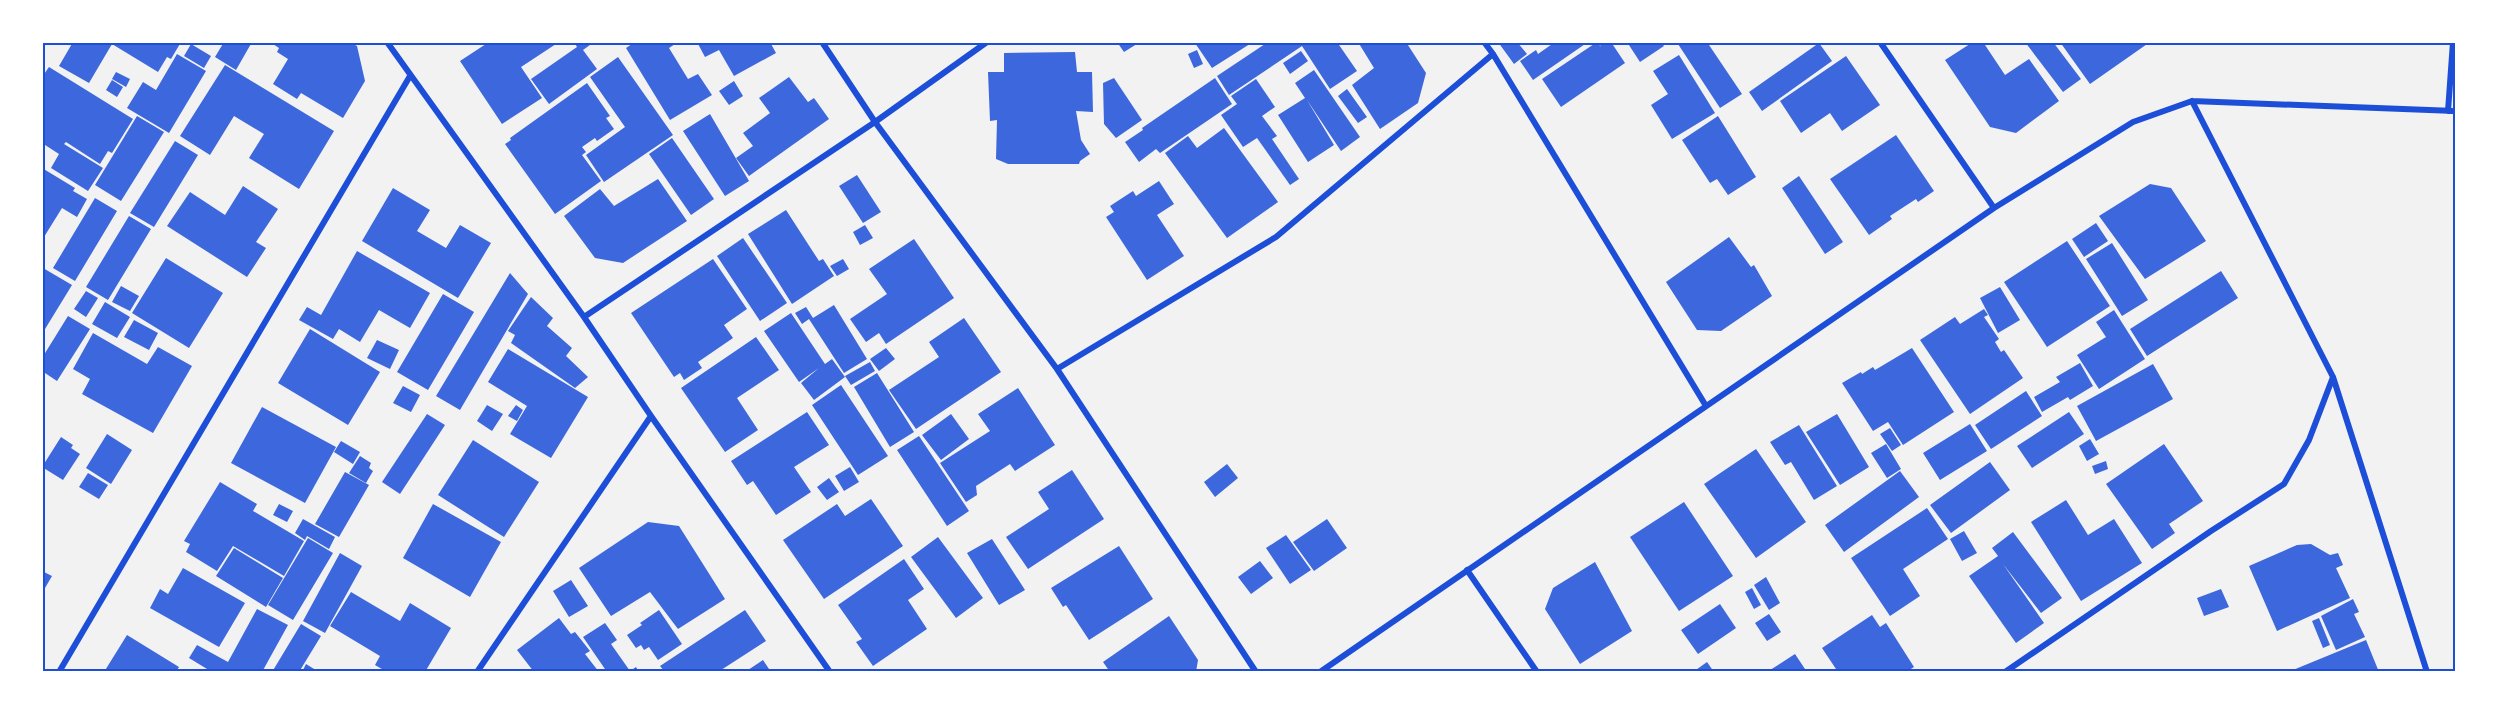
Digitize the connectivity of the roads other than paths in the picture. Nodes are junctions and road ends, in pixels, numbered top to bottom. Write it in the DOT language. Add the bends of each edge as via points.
graph roads {
  1 [pos="387,42"];
  2 [pos="822,42"];
  3 [pos="987,42"];
  4 [pos="1484,42"];
  5 [pos="1880,42"];
  6 [pos="2453,42"];
  7 [pos="1493,54"];
  8 [pos="410,76"];
  9 [pos="2192,102"];
  10 [pos="2452,111"];
  11 [pos="875,122"];
  12 [pos="1994,208"];
  13 [pos="584,317"];
  14 [pos="1057,369"];
  15 [pos="2333,377"];
  16 [pos="1706,406"];
  17 [pos="651,416"];
  18 [pos="1467,570"];
  19 [pos="59,672"];
  20 [pos="477,672"];
  21 [pos="830,672"];
  22 [pos="1256,672"];
  23 [pos="1320,672"];
  24 [pos="1537,672"];
  25 [pos="2005,672"];
  26 [pos="2427,672"];
  1 -- 8 [label="street"];
  2 -- 11 [label="street"];
  3 -- 11 [label="street"];
  4 -- 7 [label="street"];
  5 -- 12 [label="street"];
  6 -- 10 [label="street"];
  7 -- 14 [label="street" via="1276,237"];
  7 -- 16 [label="street"];
  8 -- 13 [label="street"];
  8 -- 19 [label="street"];
  9 -- 10 [label="street"];
  9 -- 12 [label="street" via="2133,122"];
  9 -- 15 [label="street"];
  11 -- 13 [label="street"];
  11 -- 14 [label="street"];
  12 -- 16 [label="street"];
  13 -- 17 [label="street"];
  14 -- 22 [label="street"];
  15 -- 25 [label="street" via="2309,440 2284,484"];
  15 -- 26 [label="street"];
  16 -- 18 [label="street"];
  17 -- 20 [label="street"];
  17 -- 21 [label="street"];
  18 -- 23 [label="street"];
  18 -- 24 [label="street"];
}
